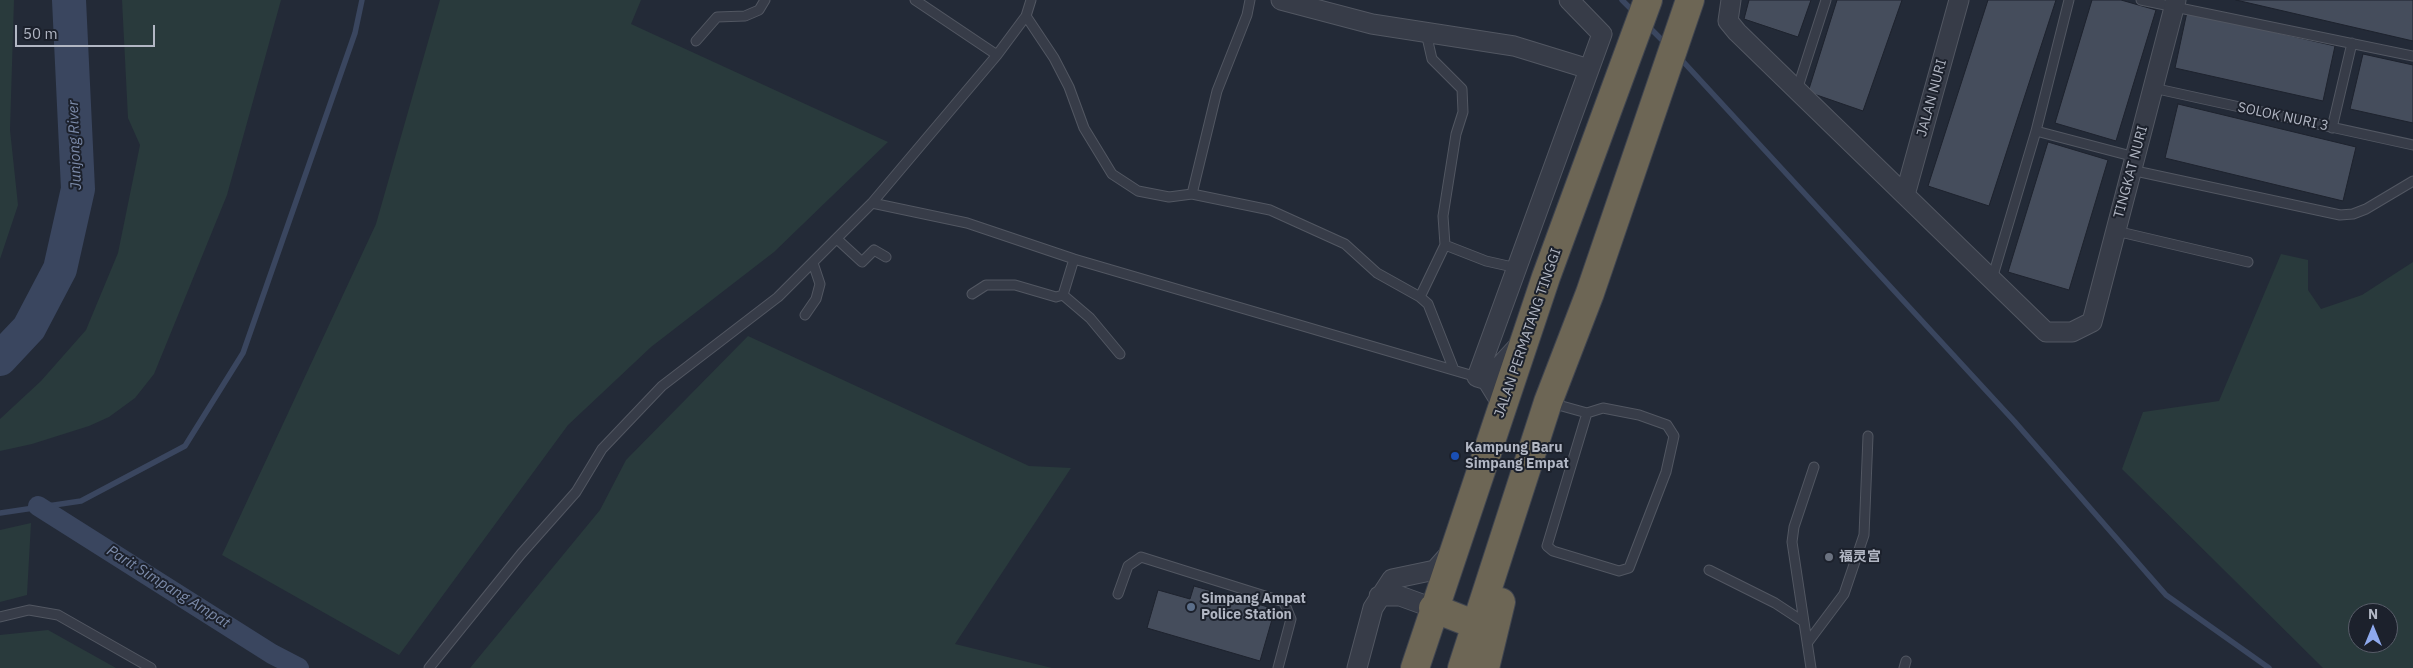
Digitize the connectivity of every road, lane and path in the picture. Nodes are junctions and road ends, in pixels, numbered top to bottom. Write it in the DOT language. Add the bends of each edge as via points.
graph roads {
  1 [pos="764,0"];
  2 [pos="915,0"];
  3 [pos="1031,0"];
  4 [pos="1250,0"];
  5 [pos="1281,0"];
  6 [pos="1569,0"];
  7 [pos="1648,0"];
  8 [pos="1690,0"];
  9 [pos="1731,0"];
  10 [pos="1826,0"];
  11 [pos="1959,0"];
  12 [pos="2069,0"];
  13 [pos="2141,0"];
  14 [pos="2175,3"];
  15 [pos="1026,16"];
  16 [pos="1426,32"];
  17 [pos="696,41"];
  18 [pos="2352,44"];
  19 [pos="997,55"];
  20 [pos="2413,56"];
  21 [pos="1589,69"];
  22 [pos="2153,88"];
  23 [pos="1797,90"];
  24 [pos="2332,128"];
  25 [pos="2036,131"];
  26 [pos="2413,146"];
  27 [pos="2133,163"];
  28 [pos="2413,180"];
  29 [pos="1192,194"];
  30 [pos="1905,195"];
  31 [pos="872,204"];
  32 [pos="2116,231"];
  33 [pos="837,239"];
  34 [pos="1445,245"];
  35 [pos="886,257"];
  36 [pos="1074,259"];
  37 [pos="2248,262"];
  38 [pos="813,263"];
  39 [pos="1517,268"];
  40 [pos="1992,279"];
  41 [pos="972,294"];
  42 [pos="1063,295"];
  43 [pos="1420,297"];
  44 [pos="805,316"];
  45 [pos="1526,337"];
  46 [pos="1120,354"];
  47 [pos="1454,370"];
  48 [pos="1482,379"];
  49 [pos="1548,402"];
  50 [pos="1503,406"];
  51 [pos="1587,413"];
  52 [pos="1868,436"];
  53 [pos="1814,467"];
  54 [pos="1517,502"];
  55 [pos="1455,547"];
  56 [pos="1710,570"];
  57 [pos="1118,594"];
  58 [pos="1379,596"];
  59 [pos="1433,608"];
  60 [pos="0,616"];
  61 [pos="1804,622"];
  62 [pos="1476,625"];
  63 [pos="1808,642"];
  64 [pos="151,668"];
  65 [pos="429,668"];
  66 [pos="1278,668"];
  67 [pos="1357,668"];
  68 [pos="1415,668"];
  69 [pos="1462,668"];
  70 [pos="1485,668"];
  71 [pos="1811,668"];
  1 -- 17 [label="lane" via="759,10 745,16 717,16"];
  2 -- 19 [label="lane"];
  3 -- 15 [label="lane"];
  4 -- 29 [label="lane" via="1217,91"];
  5 -- 16 [label="street" via="1372,24"];
  6 -- 21 [label="street" via="1602,34"];
  7 -- 45 [label="highway, JALAN PERMATANG TINGGI"];
  8 -- 49 [label="highway" via="1590,293"];
  9 -- 23 [label="street" via="1728,21"];
  10 -- 23 [label="lane"];
  11 -- 30 [label="street, JALAN NURI"];
  12 -- 25 [label="lane"];
  13 -- 14 [label="lane"];
  14 -- 18 [label="lane"];
  14 -- 22 [label="street, TINGKAT NURI"];
  15 -- 19 [label="lane"];
  15 -- 29 [label="lane" via="1054,58 1084,128 1112,174 1138,191 1169,197"];
  16 -- 21 [label="street" via="1514,46"];
  16 -- 34 [label="lane" via="1432,59 1462,89 1463,112 1456,134 1443,216"];
  18 -- 20 [label="lane"];
  18 -- 24 [label="lane"];
  19 -- 31 [label="lane"];
  21 -- 39 [label="street"];
  22 -- 24 [label="lane, SOLOK NURI 3"];
  22 -- 27 [label="street, TINGKAT NURI"];
  23 -- 30 [label="street"];
  24 -- 26 [label="lane, SOLOK NURI 3"];
  25 -- 27 [label="lane"];
  25 -- 40 [label="lane"];
  27 -- 28 [label="lane" via="2340,215 2366,209"];
  27 -- 32 [label="street, TINGKAT NURI"];
  29 -- 43 [label="lane" via="1270,210 1345,244 1377,273"];
  30 -- 40 [label="street"];
  31 -- 33 [label="lane"];
  31 -- 36 [label="lane" via="967,223"];
  32 -- 37 [label="lane"];
  32 -- 40 [label="street, TINGKAT NURI" via="2092,322 2072,332 2046,332"];
  33 -- 35 [label="lane" via="862,262 874,250"];
  33 -- 38 [label="lane"];
  34 -- 39 [label="lane" via="1486,261"];
  34 -- 43 [label="lane"];
  36 -- 42 [label="lane"];
  36 -- 47 [label="lane"];
  38 -- 44 [label="lane" via="820,284 816,299"];
  38 -- 65 [label="lane" via="778,297 662,386 602,448 576,492"];
  39 -- 48 [label="street"];
  41 -- 42 [label="lane" via="986,286 1015,284 1056,297"];
  42 -- 46 [label="lane" via="1090,318"];
  43 -- 47 [label="lane" via="1428,304"];
  45 -- 48 [label="street"];
  45 -- 50 [label="highway, JALAN PERMATANG TINGGI"];
  47 -- 48 [label="lane"];
  48 -- 50 [label="street"];
  49 -- 51 [label="lane"];
  49 -- 54 [label="highway"];
  50 -- 55 [label="highway, JALAN PERMATANG TINGGI"];
  51 -- 51 [label="lane" via="1547,546 1553,551 1619,571 1629,568 1666,472 1674,436 1667,425 1639,415 1603,408"];
  52 -- 63 [label="lane" via="1864,535 1844,594"];
  53 -- 61 [label="lane" via="1792,542"];
  54 -- 62 [label="highway"];
  54 -- 70 [label="highway" via="1509,567"];
  55 -- 58 [label="street" via="1435,570 1392,578"];
  55 -- 59 [label="highway, JALAN PERMATANG TINGGI"];
  56 -- 61 [label="lane" via="1775,603"];
  57 -- 66 [label="lane" via="1128,566 1141,558 1284,602 1291,619"];
  58 -- 59 [label="street" via="1400,596"];
  58 -- 67 [label="street"];
  59 -- 62 [label="highway"];
  59 -- 68 [label="highway, JALAN PERMATANG TINGGI"];
  60 -- 64 [label="lane" via="28,610 58,615"];
  61 -- 63 [label="lane"];
  62 -- 69 [label="highway"];
  63 -- 71 [label="lane"];
}
